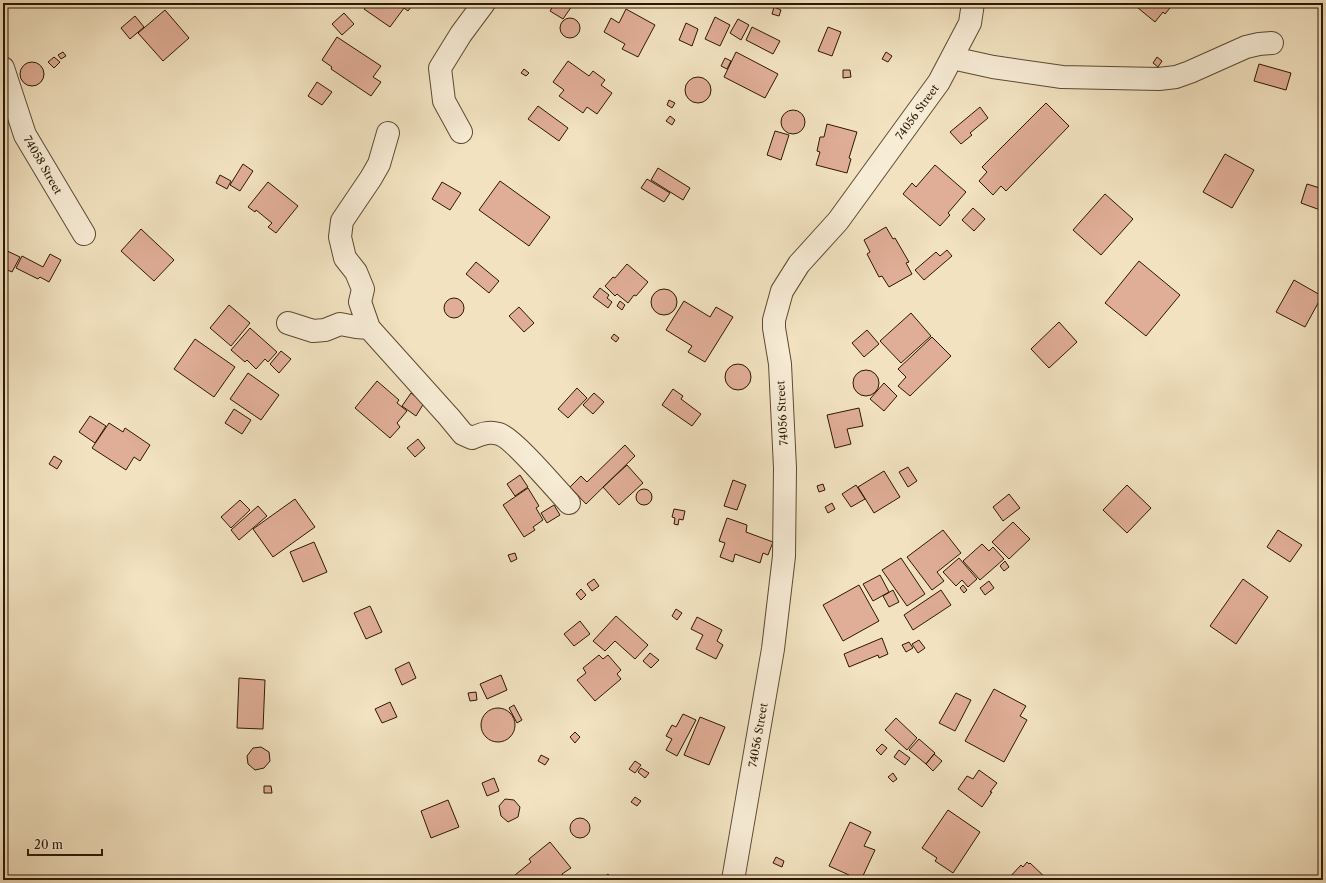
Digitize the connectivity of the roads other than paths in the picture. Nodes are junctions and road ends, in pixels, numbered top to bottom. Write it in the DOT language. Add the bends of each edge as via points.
graph roads {
  1 [pos="484,3"];
  2 [pos="973,3"];
  3 [pos="1272,43"];
  4 [pos="952,58"];
  5 [pos="3,68"];
  6 [pos="461,132"];
  7 [pos="388,133"];
  8 [pos="84,234"];
  9 [pos="288,323"];
  10 [pos="369,328"];
  11 [pos="569,503"];
  12 [pos="733,880"];
  1 -- 6 [label="street" via="440,68 444,101"];
  2 -- 4 [label="street, 74056 Street" via="970,23"];
  3 -- 4 [label="street" via="1246,47 1190,72 1159,79 1062,77"];
  4 -- 12 [label="street, 74056 Street" via="939,82 838,221 799,264 782,291 774,320 780,364 785,468 784,556 773,649"];
  5 -- 8 [label="street, 74058 Street" via="25,135"];
  7 -- 10 [label="street" via="379,164 342,221 340,237 345,258 356,272 362,288 360,302"];
  9 -- 10 [label="street" via="313,331 325,330 340,324"];
  10 -- 11 [label="street" via="463,434 472,438 484,432 500,434 513,444"];
}
